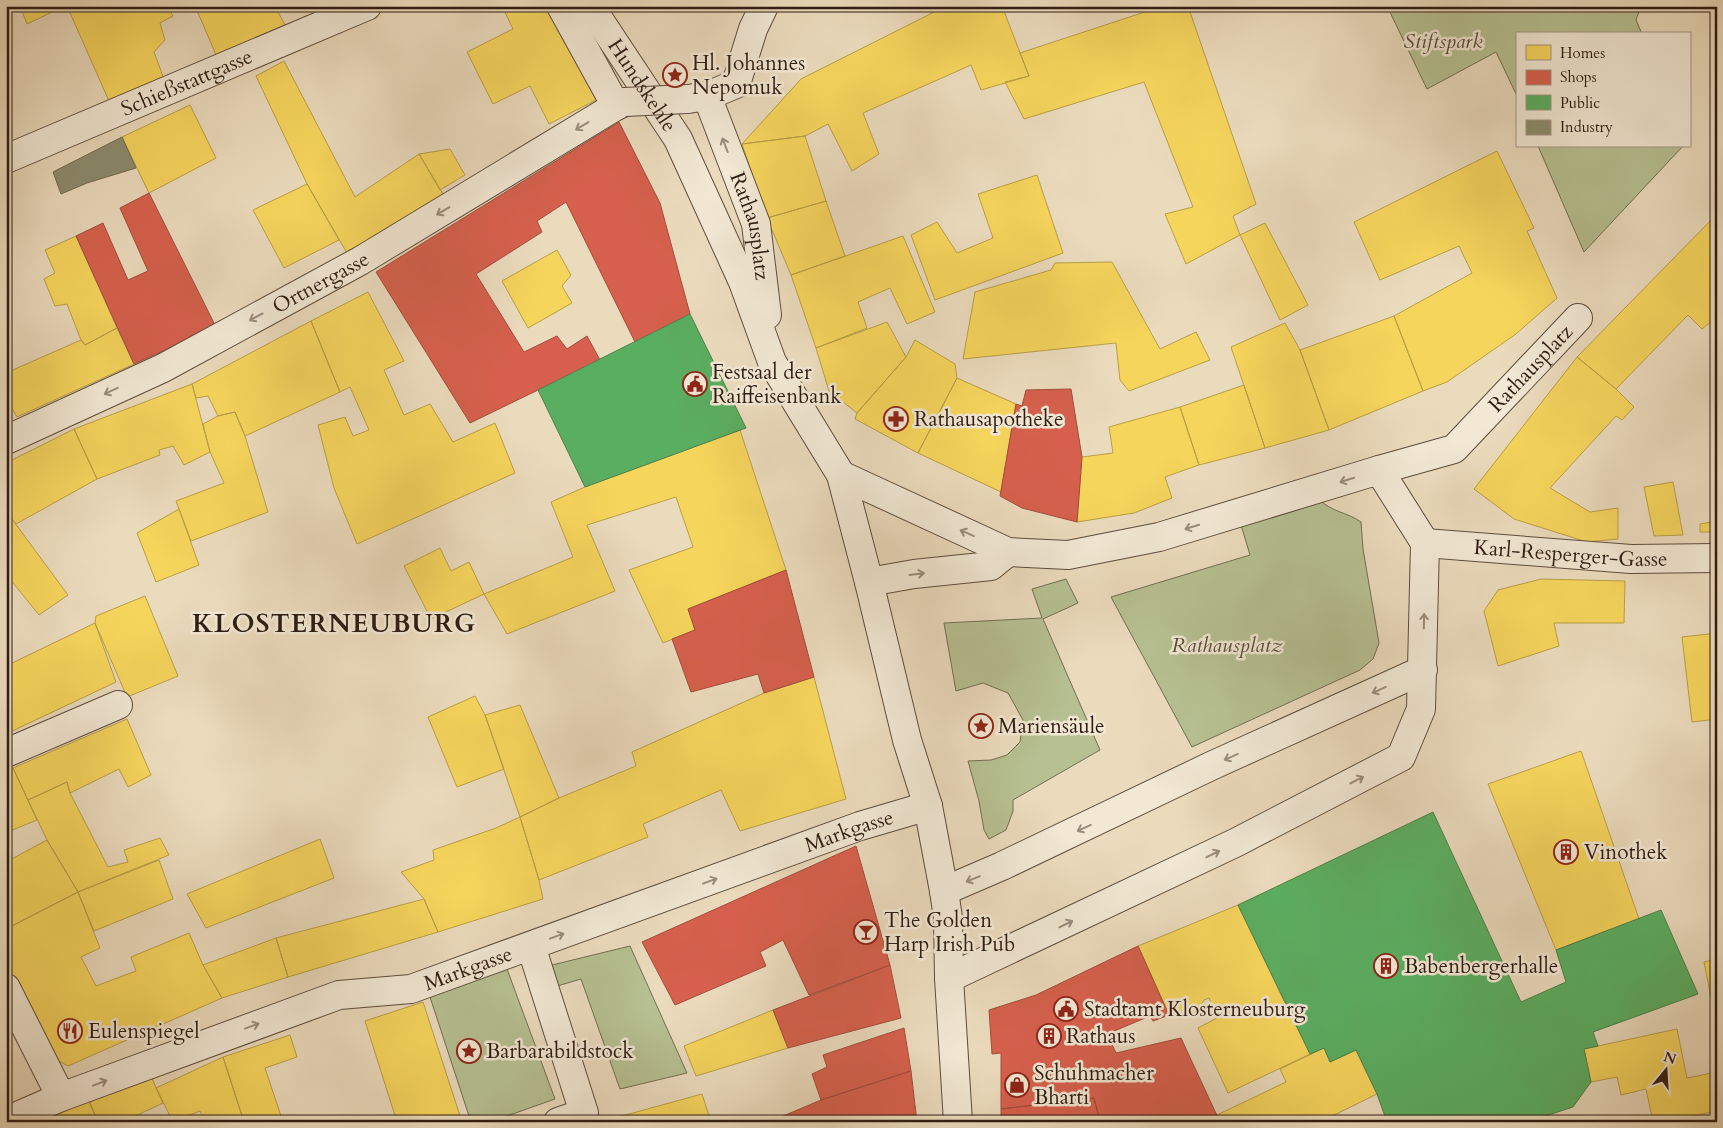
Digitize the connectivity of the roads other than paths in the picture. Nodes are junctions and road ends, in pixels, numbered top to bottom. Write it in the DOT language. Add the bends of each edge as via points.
graph roads {
  1 [pos="367,6"];
  2 [pos="561,6"];
  3 [pos="590,6"];
  4 [pos="764,6"];
  5 [pos="696,98"];
  6 [pos="620,104"];
  7 [pos="678,139"];
  8 [pos="6,159"];
  9 [pos="1578,318"];
  10 [pos="772,362"];
  11 [pos="6,440"];
  12 [pos="1379,470"];
  13 [pos="841,475"];
  14 [pos="1424,543"];
  15 [pos="1008,552"];
  16 [pos="1717,558"];
  17 [pos="869,582"];
  18 [pos="1423,670"];
  19 [pos="118,705"];
  20 [pos="6,753"];
  21 [pos="928,806"];
  22 [pos="944,891"];
  23 [pos="531,946"];
  24 [pos="949,978"];
  25 [pos="6,988"];
  26 [pos="61,1097"];
  27 [pos="6,1121"];
  28 [pos="558,1122"];
  29 [pos="958,1122"];
  1 -- 8 [label="street, Schießstattgasse"];
  2 -- 6 [label="street"];
  3 -- 7 [label="street, Hundskehle"];
  4 -- 5 [label="street" via="736,84"];
  5 -- 6 [label="street, bridge"];
  10 -- 5 [label="street, Rathausplatz, one-way" via="756,224"];
  6 -- 11 [label="street, Ortnergasse, one-way" via="360,261 163,368"];
  7 -- 10 [label="street, Rathausplatz" via="743,282"];
  9 -- 12 [label="street, Rathausplatz" via="1454,449"];
  10 -- 13 [label="street, Rathausplatz"];
  12 -- 14 [label="street"];
  12 -- 15 [label="street, Rathausplatz, one-way" via="1159,537 1068,555"];
  15 -- 13 [label="street, Rathausplatz, one-way"];
  13 -- 17 [label="street, Rathausplatz"];
  14 -- 16 [label="street, Karl-Resperger-Gasse" via="1631,559"];
  18 -- 14 [label="street, one-way"];
  17 -- 15 [label="street, one-way" via="991,566"];
  17 -- 21 [label="street, Rathausplatz" via="907,740"];
  18 -- 22 [label="street, one-way"];
  24 -- 18 [label="street, one-way" via="1235,843 1401,757 1421,709"];
  19 -- 20 [label="street"];
  21 -- 22 [label="street, Rathausplatz"];
  23 -- 21 [label="street, Markgasse, one-way" via="860,826"];
  22 -- 24 [label="street, Rathausplatz"];
  26 -- 23 [label="street, Markgasse, one-way" via="339,994 411,989"];
  23 -- 28 [label="street" via="584,1113"];
  24 -- 29 [label="street, Rathausplatz"];
  25 -- 26 [label="street"];
  26 -- 27 [label="street, Markgasse"];
}
